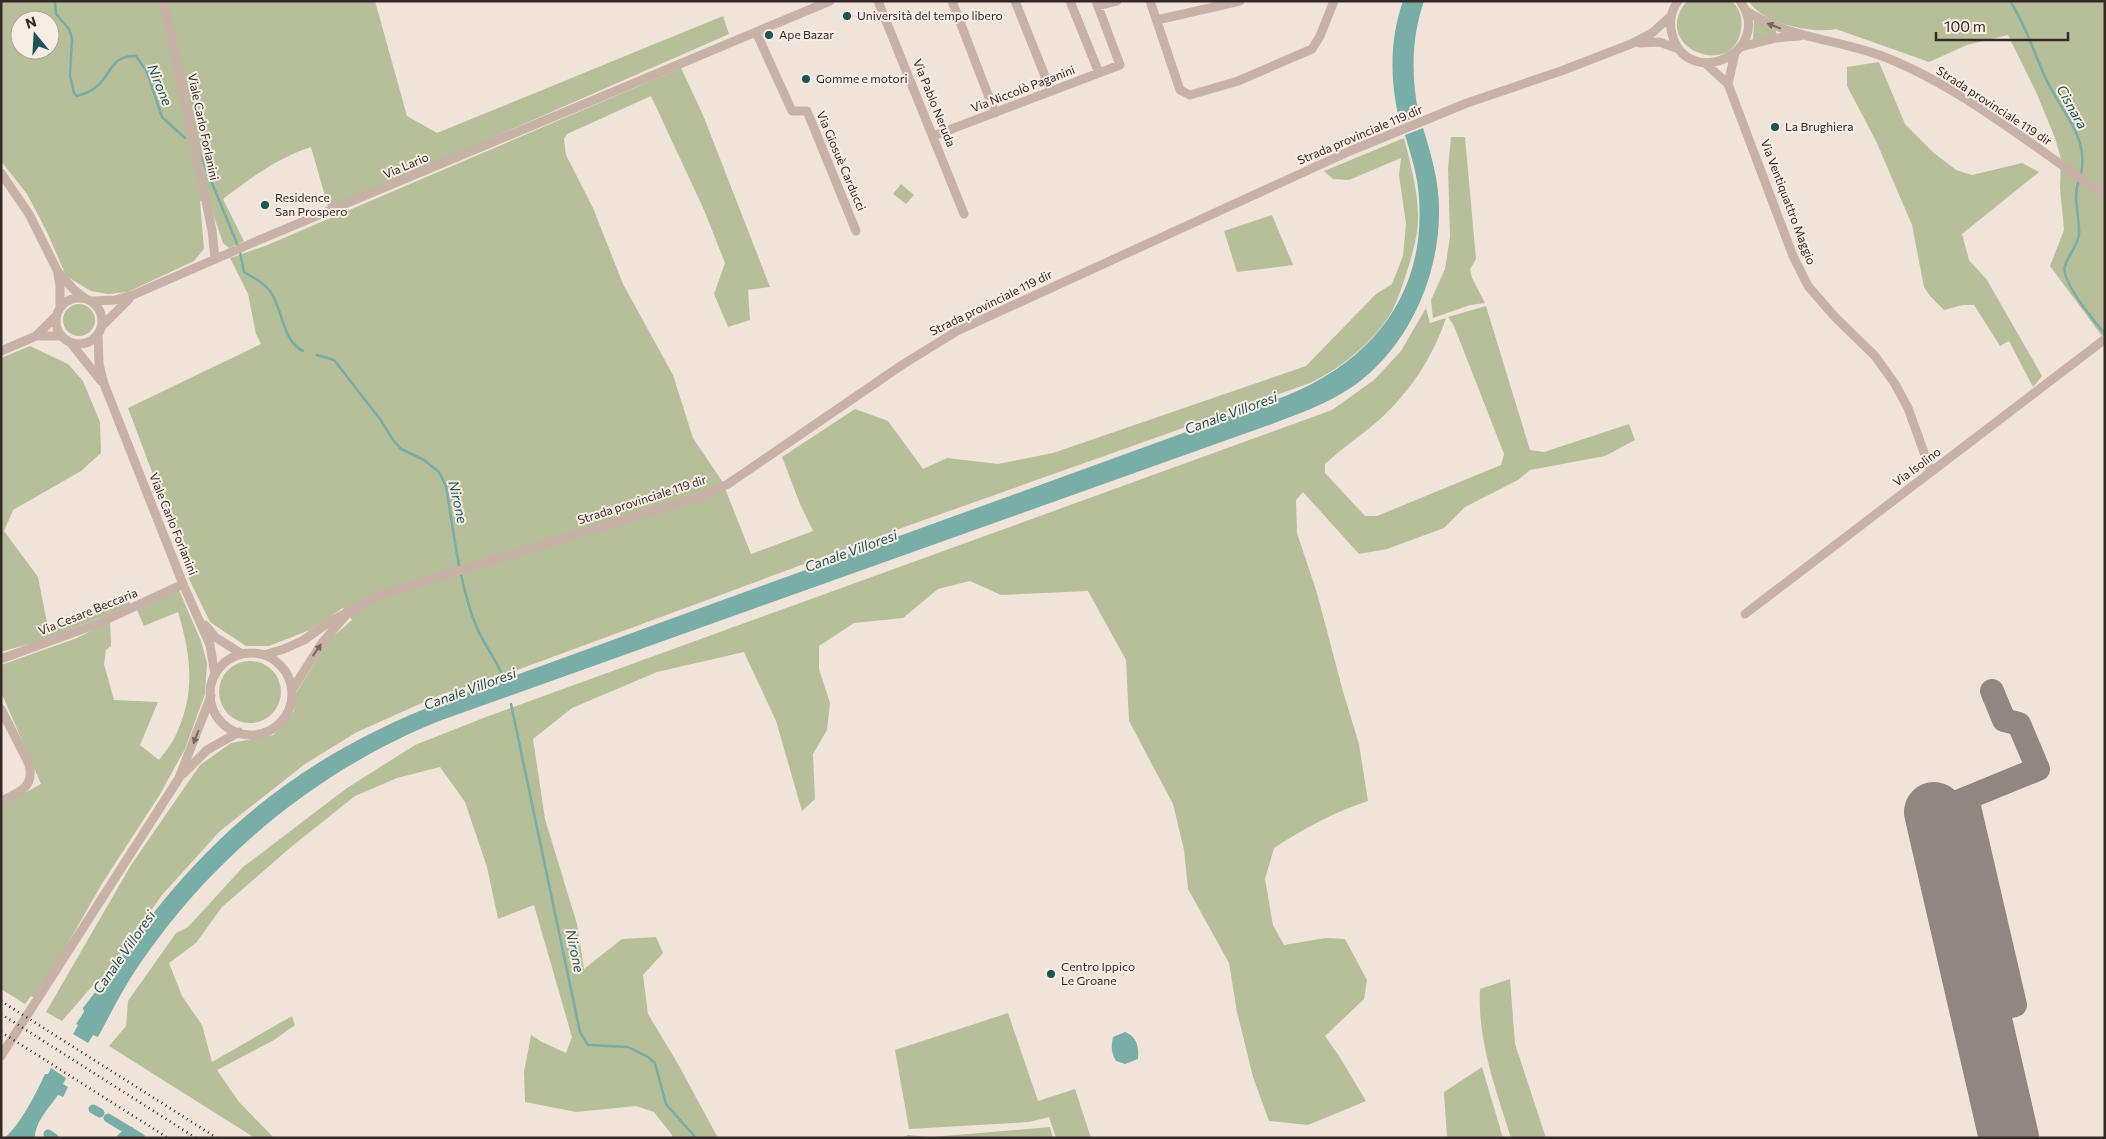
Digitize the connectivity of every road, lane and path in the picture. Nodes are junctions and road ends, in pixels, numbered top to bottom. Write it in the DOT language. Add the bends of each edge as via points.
graph roads {
  1 [pos="164,1"];
  2 [pos="830,1"];
  3 [pos="878,1"];
  4 [pos="952,1"];
  5 [pos="1015,1"];
  6 [pos="1070,1"];
  7 [pos="1117,1"];
  8 [pos="1150,1"];
  9 [pos="1240,1"];
  10 [pos="1334,1"];
  11 [pos="1678,1"];
  12 [pos="1740,1"];
  13 [pos="1097,4"];
  14 [pos="1745,10"];
  15 [pos="1672,16"];
  16 [pos="1158,20"];
  17 [pos="756,32"];
  18 [pos="1805,36"];
  19 [pos="1631,44"];
  20 [pos="1679,49"];
  21 [pos="1738,50"];
  22 [pos="1705,63"];
  23 [pos="1099,73"];
  24 [pos="1728,84"];
  25 [pos="1051,90"];
  26 [pos="995,113"];
  27 [pos="933,136"];
  28 [pos="1,173"];
  29 [pos="2105,195"];
  30 [pos="964,214"];
  31 [pos="856,231"];
  32 [pos="215,259"];
  33 [pos="58,272"];
  34 [pos="133,296"];
  35 [pos="89,300"];
  36 [pos="58,312"];
  37 [pos="100,330"];
  38 [pos="36,336"];
  39 [pos="66,339"];
  40 [pos="2102,341"];
  41 [pos="1,351"];
  42 [pos="104,384"];
  43 [pos="1931,472"];
  44 [pos="183,584"];
  45 [pos="348,613"];
  46 [pos="1745,614"];
  47 [pos="198,617"];
  48 [pos="242,654"];
  49 [pos="264,655"];
  50 [pos="1,659"];
  51 [pos="215,675"];
  52 [pos="292,690"];
  53 [pos="211,696"];
  54 [pos="1,709"];
  55 [pos="239,732"];
  56 [pos="179,778"];
  57 [pos="1,801"];
  58 [pos="3,1053"];
  1 -- 32 [label="street, Viale Carlo Forlanini" via="212,230"];
  2 -- 17 [label="street, Via Lario"];
  3 -- 27 [label="street, Via Pablo Neruda"];
  4 -- 26 [label="street"];
  5 -- 25 [label="street"];
  6 -- 23 [label="street"];
  7 -- 13 [label="street"];
  8 -- 16 [label="street"];
  9 -- 16 [label="street"];
  10 -- 16 [label="street" via="1312,49 1238,81 1190,95 1180,90"];
  11 -- 15 [label="street"];
  12 -- 14 [label="street"];
  13 -- 23 [label="street, Via Niccolò Paganini" via="1120,64"];
  18 -- 14 [label="street, Strada provinciale 119 dir, one-way" via="1766,23"];
  14 -- 21 [label="street" via="1748,25 1745,40"];
  15 -- 19 [label="street, Strada provinciale 119 dir" via="1652,33"];
  15 -- 20 [label="street" via="1671,30"];
  17 -- 31 [label="street, Via Giosuè Carducci" via="792,111 807,111"];
  17 -- 32 [label="street, Via Lario"];
  18 -- 21 [label="street, Strada provinciale 119 dir" via="1776,38"];
  18 -- 29 [label="street, Strada provinciale 119 dir" via="1846,44 1888,58 1938,82"];
  19 -- 20 [label="street, Strada provinciale 119 dir" via="1659,42"];
  19 -- 45 [label="street, Strada provinciale 119 dir" via="1388,136 957,331 902,364 728,484 702,496 380,595"];
  20 -- 22 [label="street, Strada provinciale 119 dir"];
  21 -- 22 [label="street, Strada provinciale 119 dir" via="1724,60"];
  21 -- 24 [label="street"];
  22 -- 24 [label="street, Via Ventiquattro Maggio"];
  23 -- 25 [label="street, Via Niccolò Paganini"];
  24 -- 43 [label="street, Via Ventiquattro Maggio" via="1793,256 1806,281 1835,317 1875,356 1895,384 1908,408"];
  25 -- 26 [label="street, Via Niccolò Paganini"];
  26 -- 27 [label="street, Via Niccolò Paganini"];
  27 -- 30 [label="street, Via Pablo Neruda"];
  28 -- 33 [label="street" via="29,214"];
  32 -- 34 [label="street, Via Lario"];
  33 -- 35 [label="street" via="69,286"];
  33 -- 36 [label="street"];
  34 -- 35 [label="street, Via Lario"];
  34 -- 37 [label="street, Via Lario"];
  35 -- 36 [label="street" via="71,299"];
  35 -- 37 [label="street" via="102,315"];
  36 -- 38 [label="street"];
  36 -- 39 [label="street" via="58,330"];
  37 -- 39 [label="street" via="88,342 76,344"];
  37 -- 42 [label="street, Viale Carlo Forlanini" via="99,364"];
  38 -- 39 [label="street"];
  38 -- 41 [label="street"];
  39 -- 42 [label="street, Viale Carlo Forlanini"];
  40 -- 43 [label="street, Via Isolino"];
  42 -- 44 [label="street, Viale Carlo Forlanini"];
  43 -- 46 [label="street, Via Isolino"];
  44 -- 47 [label="street, Viale Carlo Forlanini"];
  44 -- 50 [label="street, Via Cesare Beccaria" via="88,628"];
  45 -- 49 [label="street, Strada provinciale 119 dir" via="304,640"];
  52 -- 45 [label="street, Strada provinciale 119 dir, one-way" via="322,643"];
  47 -- 48 [label="street, Viale Carlo Forlanini" via="215,637"];
  47 -- 51 [label="street, Viale Carlo Forlanini" via="210,645"];
  48 -- 49 [label="street"];
  48 -- 51 [label="street" via="224,664"];
  49 -- 52 [label="street" via="283,668"];
  51 -- 53 [label="street"];
  52 -- 55 [label="street" via="287,713 277,726 262,733"];
  53 -- 55 [label="street" via="219,718"];
  53 -- 56 [label="street, one-way"];
  54 -- 57 [label="street" via="32,773 25,788"];
  55 -- 56 [label="street" via="207,750"];
  56 -- 58 [label="street"];
}
